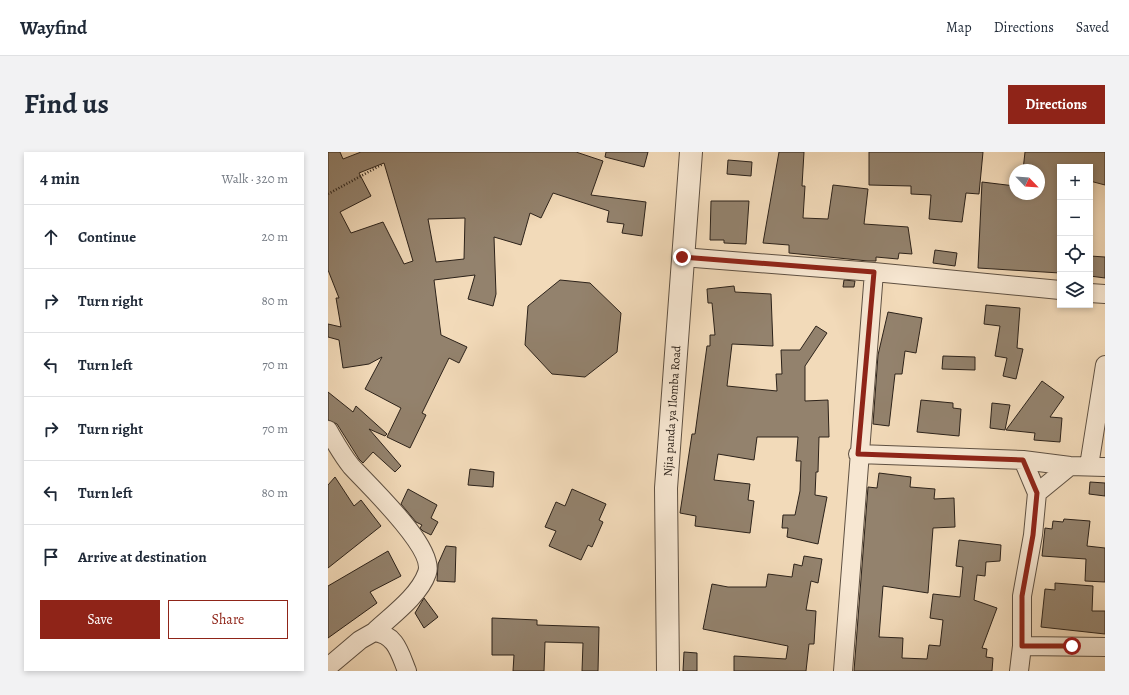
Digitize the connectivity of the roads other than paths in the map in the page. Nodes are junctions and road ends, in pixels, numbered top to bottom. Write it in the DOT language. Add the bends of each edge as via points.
graph roads {
  1 [pos="691,152"];
  2 [pos="682,257"];
  3 [pos="874,272"];
  4 [pos="1057,290"];
  5 [pos="1093,293"];
  6 [pos="1105,294"];
  7 [pos="1105,365"];
  8 [pos="328,430"];
  9 [pos="858,454"];
  10 [pos="1023,460"];
  11 [pos="1070,466"];
  12 [pos="1097,467"];
  13 [pos="1037,493"];
  14 [pos="374,632"];
  15 [pos="1022,646"];
  16 [pos="1105,647"];
  17 [pos="328,667"];
  18 [pos="408,671"];
  19 [pos="668,671"];
  20 [pos="843,671"];
  21 [pos="1019,671"];
  1 -- 2 [label="street, Njia panda ya Ilomba Road"];
  2 -- 3 [label="street"];
  2 -- 19 [label="street, Njia panda ya Ilomba Road" via="666,488"];
  3 -- 4 [label="street"];
  3 -- 9 [label="street"];
  5 -- 6 [label="street"];
  7 -- 12 [label="street"];
  8 -- 14 [label="street" via="351,466 390,506 424,550 428,563 428,572 422,583 406,603"];
  9 -- 10 [label="street"];
  9 -- 20 [label="street"];
  10 -- 11 [label="street"];
  10 -- 13 [label="street"];
  11 -- 12 [label="street"];
  11 -- 13 [label="street"];
  13 -- 15 [label="street" via="1033,535 1022,596"];
  14 -- 17 [label="street" via="360,640"];
  14 -- 18 [label="street" via="388,635 397,646"];
  15 -- 16 [label="street"];
  15 -- 21 [label="street"];
}
